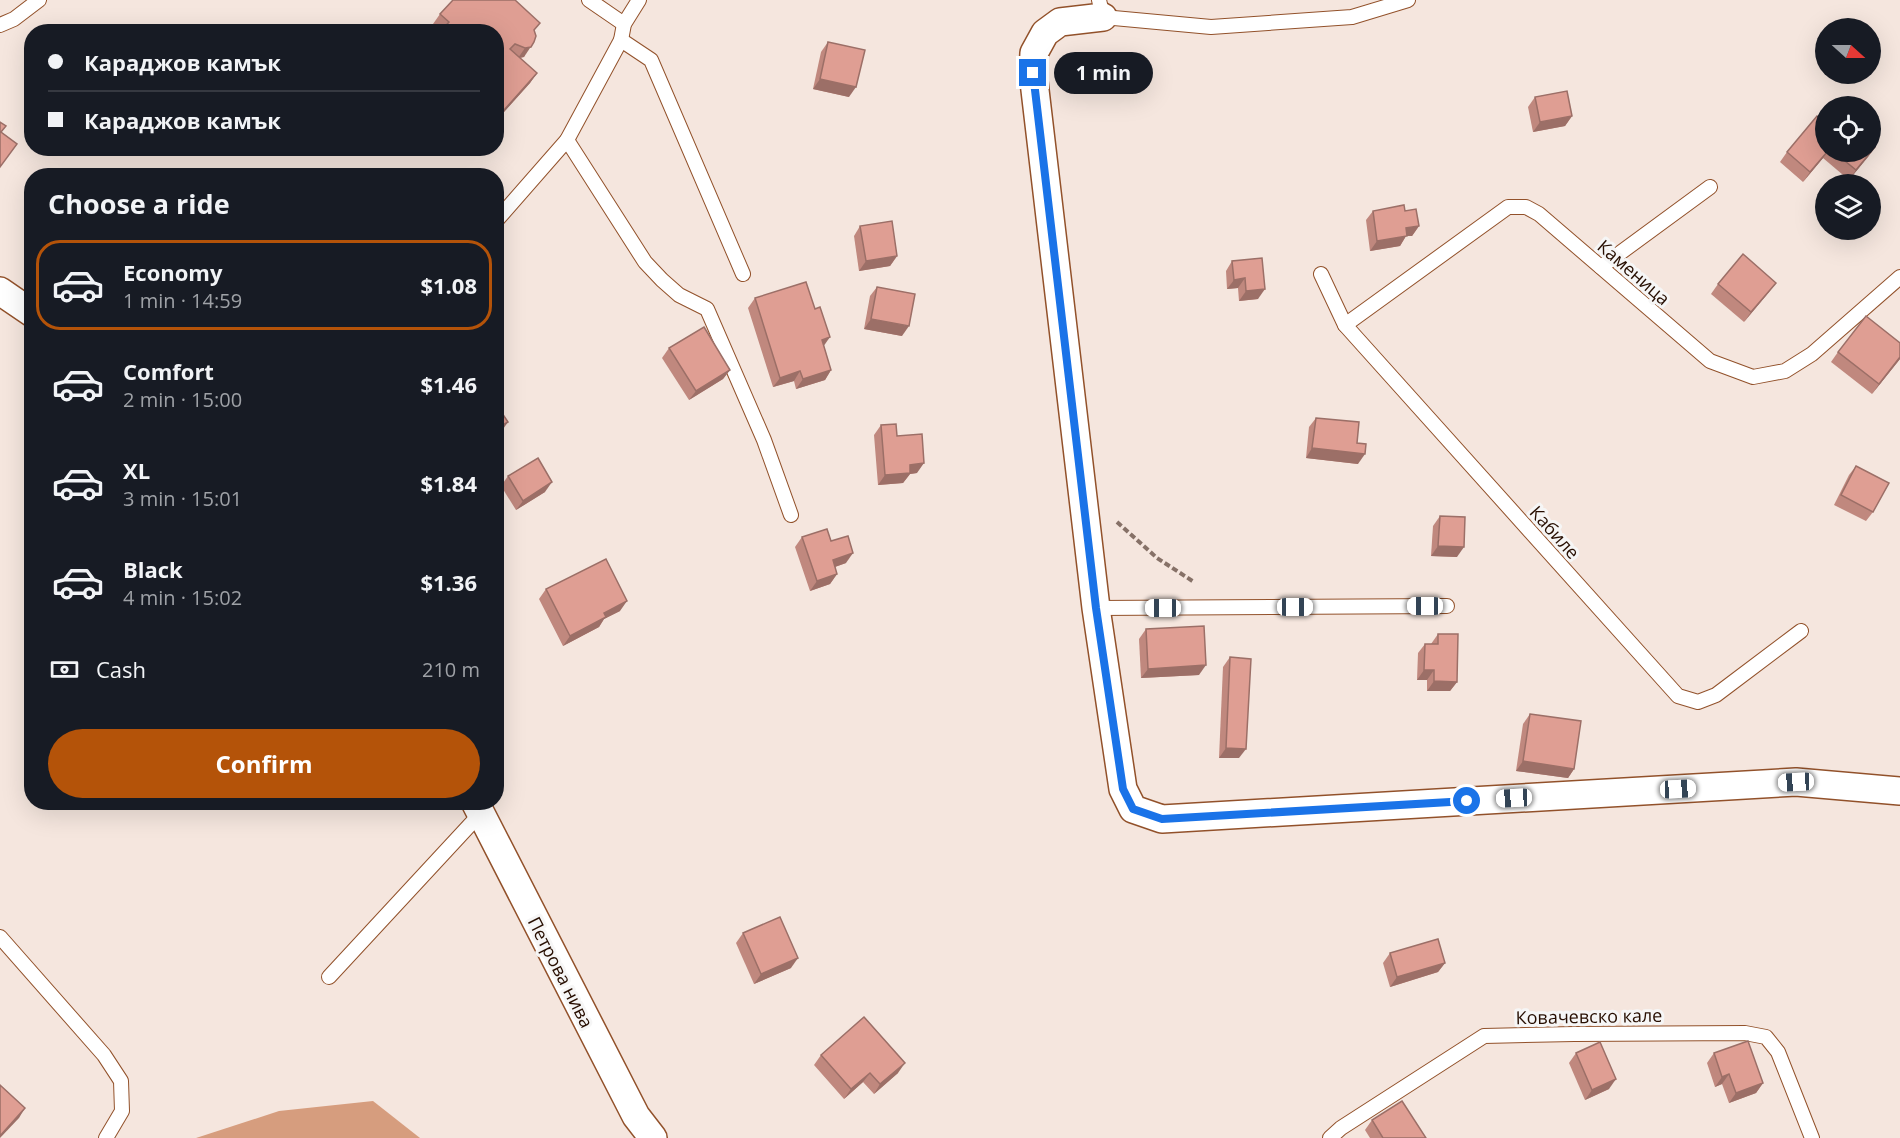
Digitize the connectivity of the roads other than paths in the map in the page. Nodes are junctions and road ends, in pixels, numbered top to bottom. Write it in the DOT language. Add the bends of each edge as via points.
graph roads {
  1 [pos="39,0"];
  2 [pos="589,0"];
  3 [pos="639,0"];
  4 [pos="1408,0"];
  5 [pos="1101,9"];
  6 [pos="624,24"];
  7 [pos="0,25"];
  8 [pos="621,40"];
  9 [pos="567,140"];
  10 [pos="1710,187"];
  11 [pos="504,212"];
  12 [pos="1600,267"];
  13 [pos="743,274"];
  14 [pos="1321,274"];
  15 [pos="1900,277"];
  16 [pos="0,291"];
  17 [pos="24,308"];
  18 [pos="1345,325"];
  19 [pos="791,515"];
  20 [pos="1447,606"];
  21 [pos="1096,608"];
  22 [pos="1801,631"];
  23 [pos="1900,791"];
  24 [pos="475,810"];
  25 [pos="478,810"];
  26 [pos="0,937"];
  27 [pos="329,977"];
  28 [pos="106,1138"];
  29 [pos="653,1138"];
  30 [pos="1330,1138"];
  31 [pos="1812,1138"];
  1 -- 7 [label="lane"];
  2 -- 6 [label="lane"];
  3 -- 6 [label="lane"];
  4 -- 5 [label="lane" via="1352,17 1211,27"];
  5 -- 21 [label="street" via="1060,22 1045,33 1034,53 1033,73"];
  6 -- 8 [label="lane"];
  8 -- 9 [label="lane"];
  8 -- 13 [label="lane" via="651,60"];
  9 -- 11 [label="lane"];
  9 -- 19 [label="lane" via="645,262 679,294 707,309 764,440"];
  10 -- 12 [label="lane"];
  12 -- 15 [label="lane, Каменица" via="1710,361 1753,377 1785,371 1812,354"];
  12 -- 18 [label="lane, Каменица" via="1539,214 1526,207 1508,207"];
  14 -- 18 [label="lane, Кабиле"];
  16 -- 17 [label="street"];
  18 -- 22 [label="lane, Кабиле" via="1678,696 1698,702 1716,695"];
  20 -- 21 [label="lane"];
  21 -- 23 [label="street" via="1123,789 1133,809 1162,819 1796,782"];
  24 -- 27 [label="lane"];
  25 -- 29 [label="street, Петрова нива" via="636,1116"];
  26 -- 28 [label="lane" via="104,1055 121,1081 122,1111"];
  30 -- 31 [label="lane, Ковачевско кале" via="1484,1036 1734,1033 1766,1037 1778,1052"];
}
